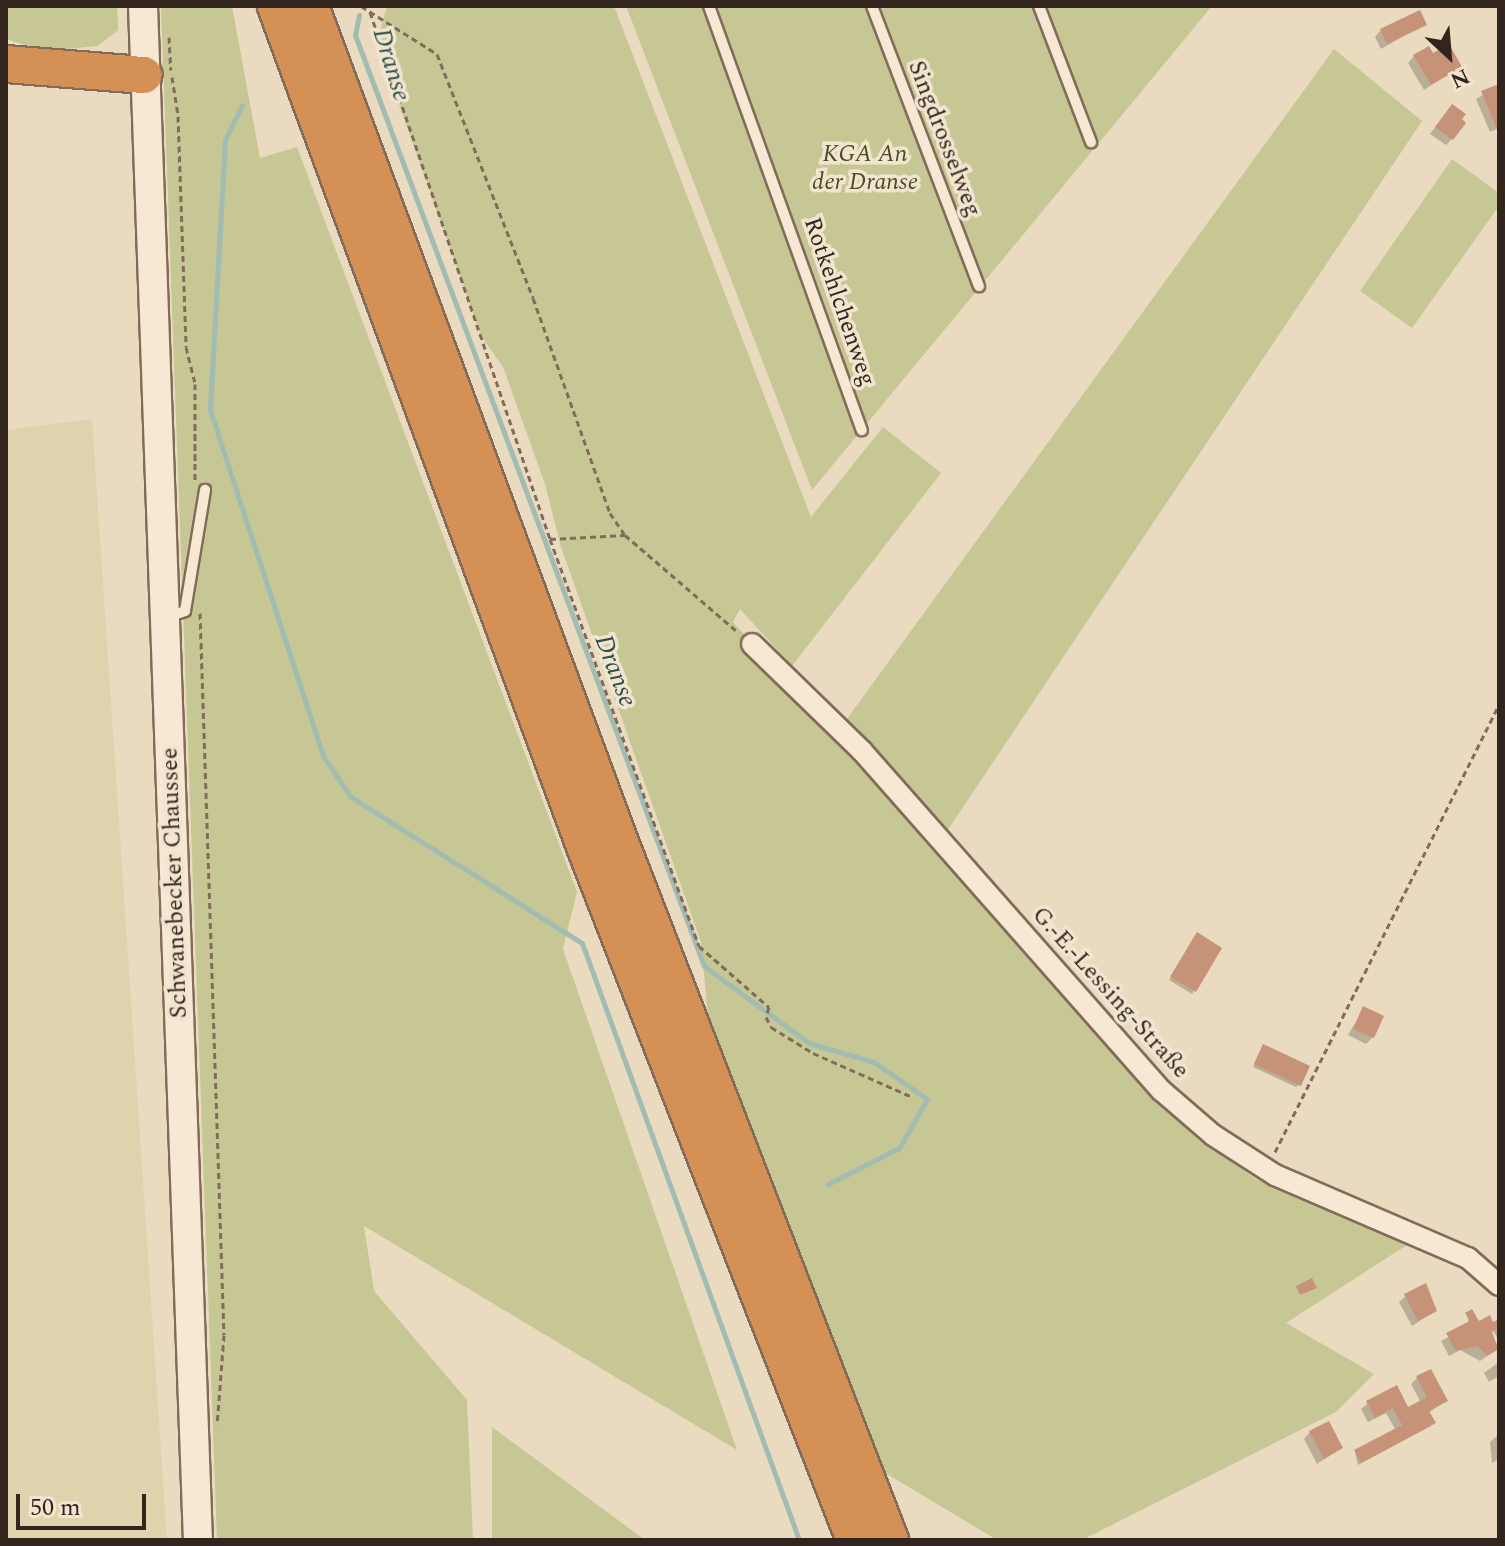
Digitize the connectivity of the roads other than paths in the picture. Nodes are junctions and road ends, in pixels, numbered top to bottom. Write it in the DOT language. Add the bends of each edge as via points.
graph roads {
  1 [pos="143,6"];
  2 [pos="276,6"];
  3 [pos="310,6"];
  4 [pos="710,6"];
  5 [pos="872,6"];
  6 [pos="1039,6"];
  7 [pos="6,64"];
  8 [pos="144,75"];
  9 [pos="1091,142"];
  10 [pos="979,286"];
  11 [pos="862,430"];
  12 [pos="205,490"];
  13 [pos="162,619"];
  14 [pos="752,644"];
  15 [pos="1499,1285"];
  16 [pos="198,1540"];
  17 [pos="855,1540"];
  18 [pos="890,1540"];
  1 -- 8 [label="main road, Schwanebecker Chaussee"];
  2 -- 17 [label="highway" via="586,849"];
  3 -- 18 [label="highway" via="619,840"];
  4 -- 11 [label="lane, Rotkehlchenweg"];
  5 -- 10 [label="lane, Singdrosselweg"];
  6 -- 9 [label="lane"];
  7 -- 8 [label="highway"];
  8 -- 13 [label="main road, Schwanebecker Chaussee"];
  12 -- 13 [label="lane" via="185,611"];
  13 -- 16 [label="main road, Schwanebecker Chaussee"];
  14 -- 15 [label="street, G.-E.-Lessing-Straße" via="862,751 1162,1091 1213,1135 1266,1169 1468,1258"];
}
